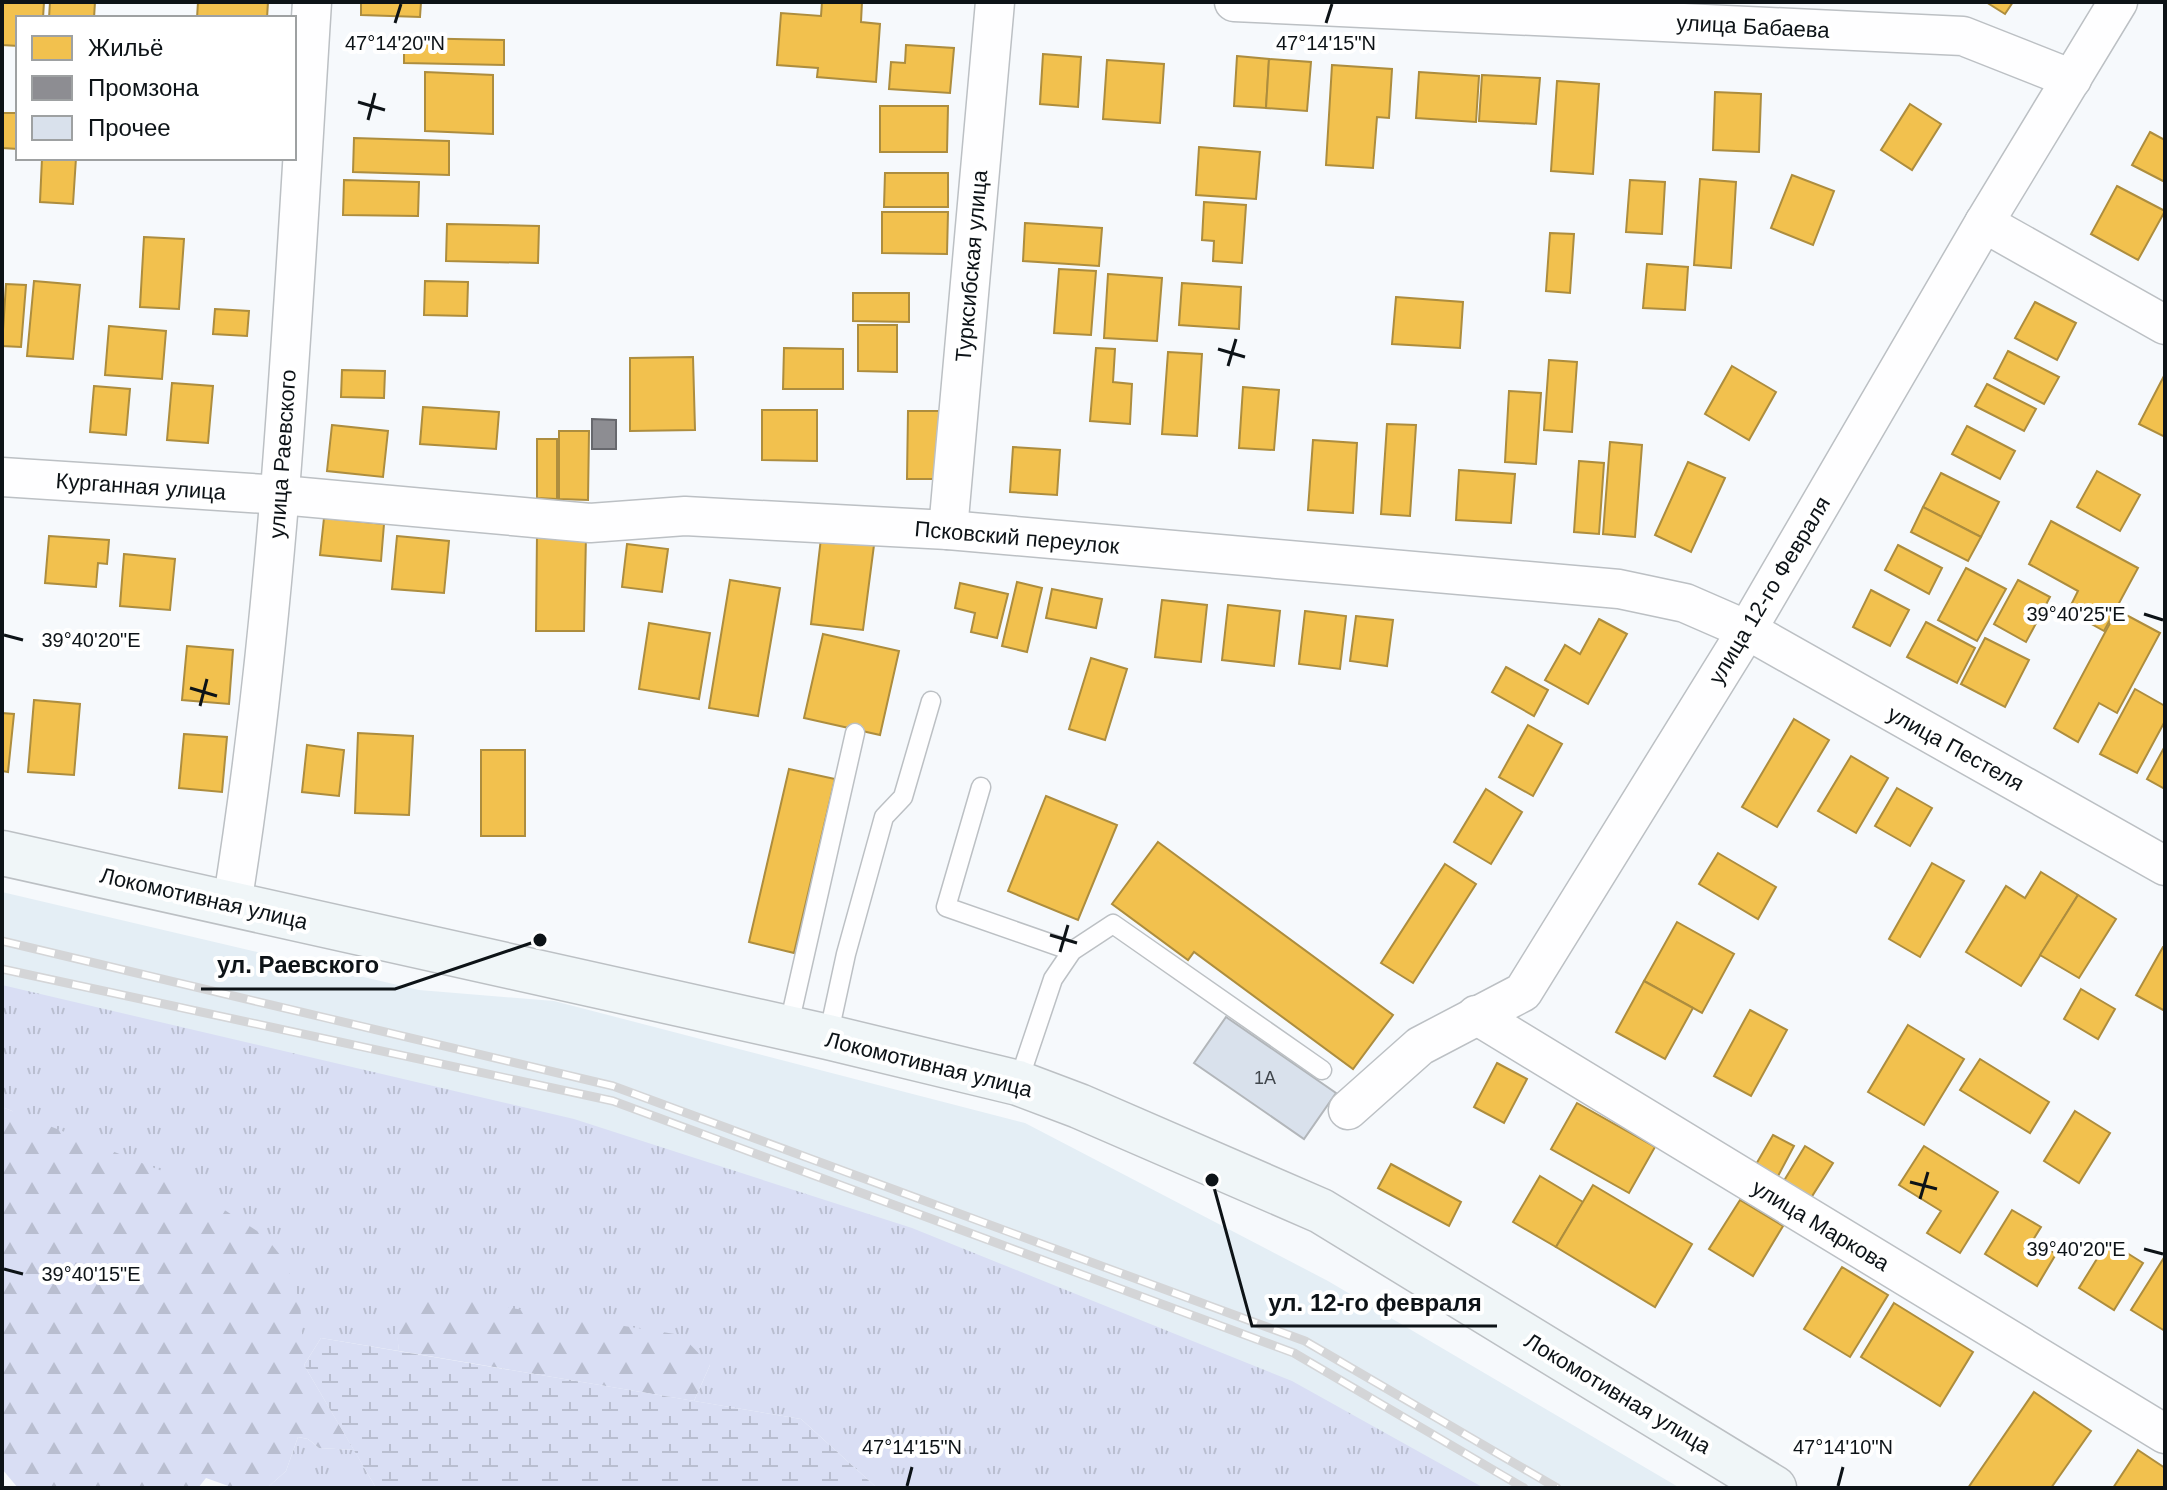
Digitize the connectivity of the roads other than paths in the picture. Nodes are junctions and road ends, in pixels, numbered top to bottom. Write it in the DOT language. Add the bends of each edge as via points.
graph roads {
  1 [pos="312,2"];
  2 [pos="995,2"];
  3 [pos="1234,2"];
  4 [pos="2118,2"];
  5 [pos="2072,79"];
  6 [pos="1984,223"];
  7 [pos="2165,325"];
  8 [pos="2,477"];
  9 [pos="281,495"];
  10 [pos="948,530"];
  11 [pos="1747,630"];
  12 [pos="931,701"];
  13 [pos="855,733"];
  14 [pos="981,787"];
  15 [pos="2,853"];
  16 [pos="2165,866"];
  17 [pos="232,904"];
  18 [pos="1072,951"];
  19 [pos="1476,1015"];
  20 [pos="808,1033"];
  21 [pos="1322,1070"];
  22 [pos="1018,1083"];
  23 [pos="1348,1110"];
  24 [pos="2165,1434"];
  25 [pos="1774,1488"];
  1 -- 9 [label="street, улица Раевского"];
  2 -- 10 [label="street, Турксибская улица"];
  3 -- 5 [label="street, улица Бабаева" via="1963,36"];
  4 -- 5 [label="street, улица 12-го Февраля"];
  5 -- 6 [label="street, улица 12-го Февраля"];
  6 -- 7 [label="street"];
  6 -- 11 [label="street, улица 12-го Февраля"];
  8 -- 9 [label="street, Курганная улица"];
  9 -- 10 [label="street, Псковский переулок" via="590,523 685,516"];
  9 -- 17 [label="street, улица Раевского"];
  10 -- 11 [label="street, Псковский переулок" via="1619,589 1685,603"];
  11 -- 16 [label="street, улица Пестеля"];
  11 -- 19 [label="street, улица 12-го Февраля" via="1523,992"];
  12 -- 20 [label="lane" via="903,797 884,817 846,954"];
  13 -- 20 [label="lane"];
  14 -- 18 [label="lane" via="946,907"];
  15 -- 17 [label="street, Локомотивная улица"];
  17 -- 20 [label="street, Локомотивная улица"];
  18 -- 21 [label="lane" via="1113,924"];
  18 -- 22 [label="lane" via="1053,979"];
  19 -- 23 [label="street, улица 12-го Февраля" via="1420,1046"];
  19 -- 24 [label="street, улица Маркова"];
  20 -- 22 [label="street, Локомотивная улица"];
  22 -- 25 [label="street, Локомотивная улица" via="1321,1211"];
}
